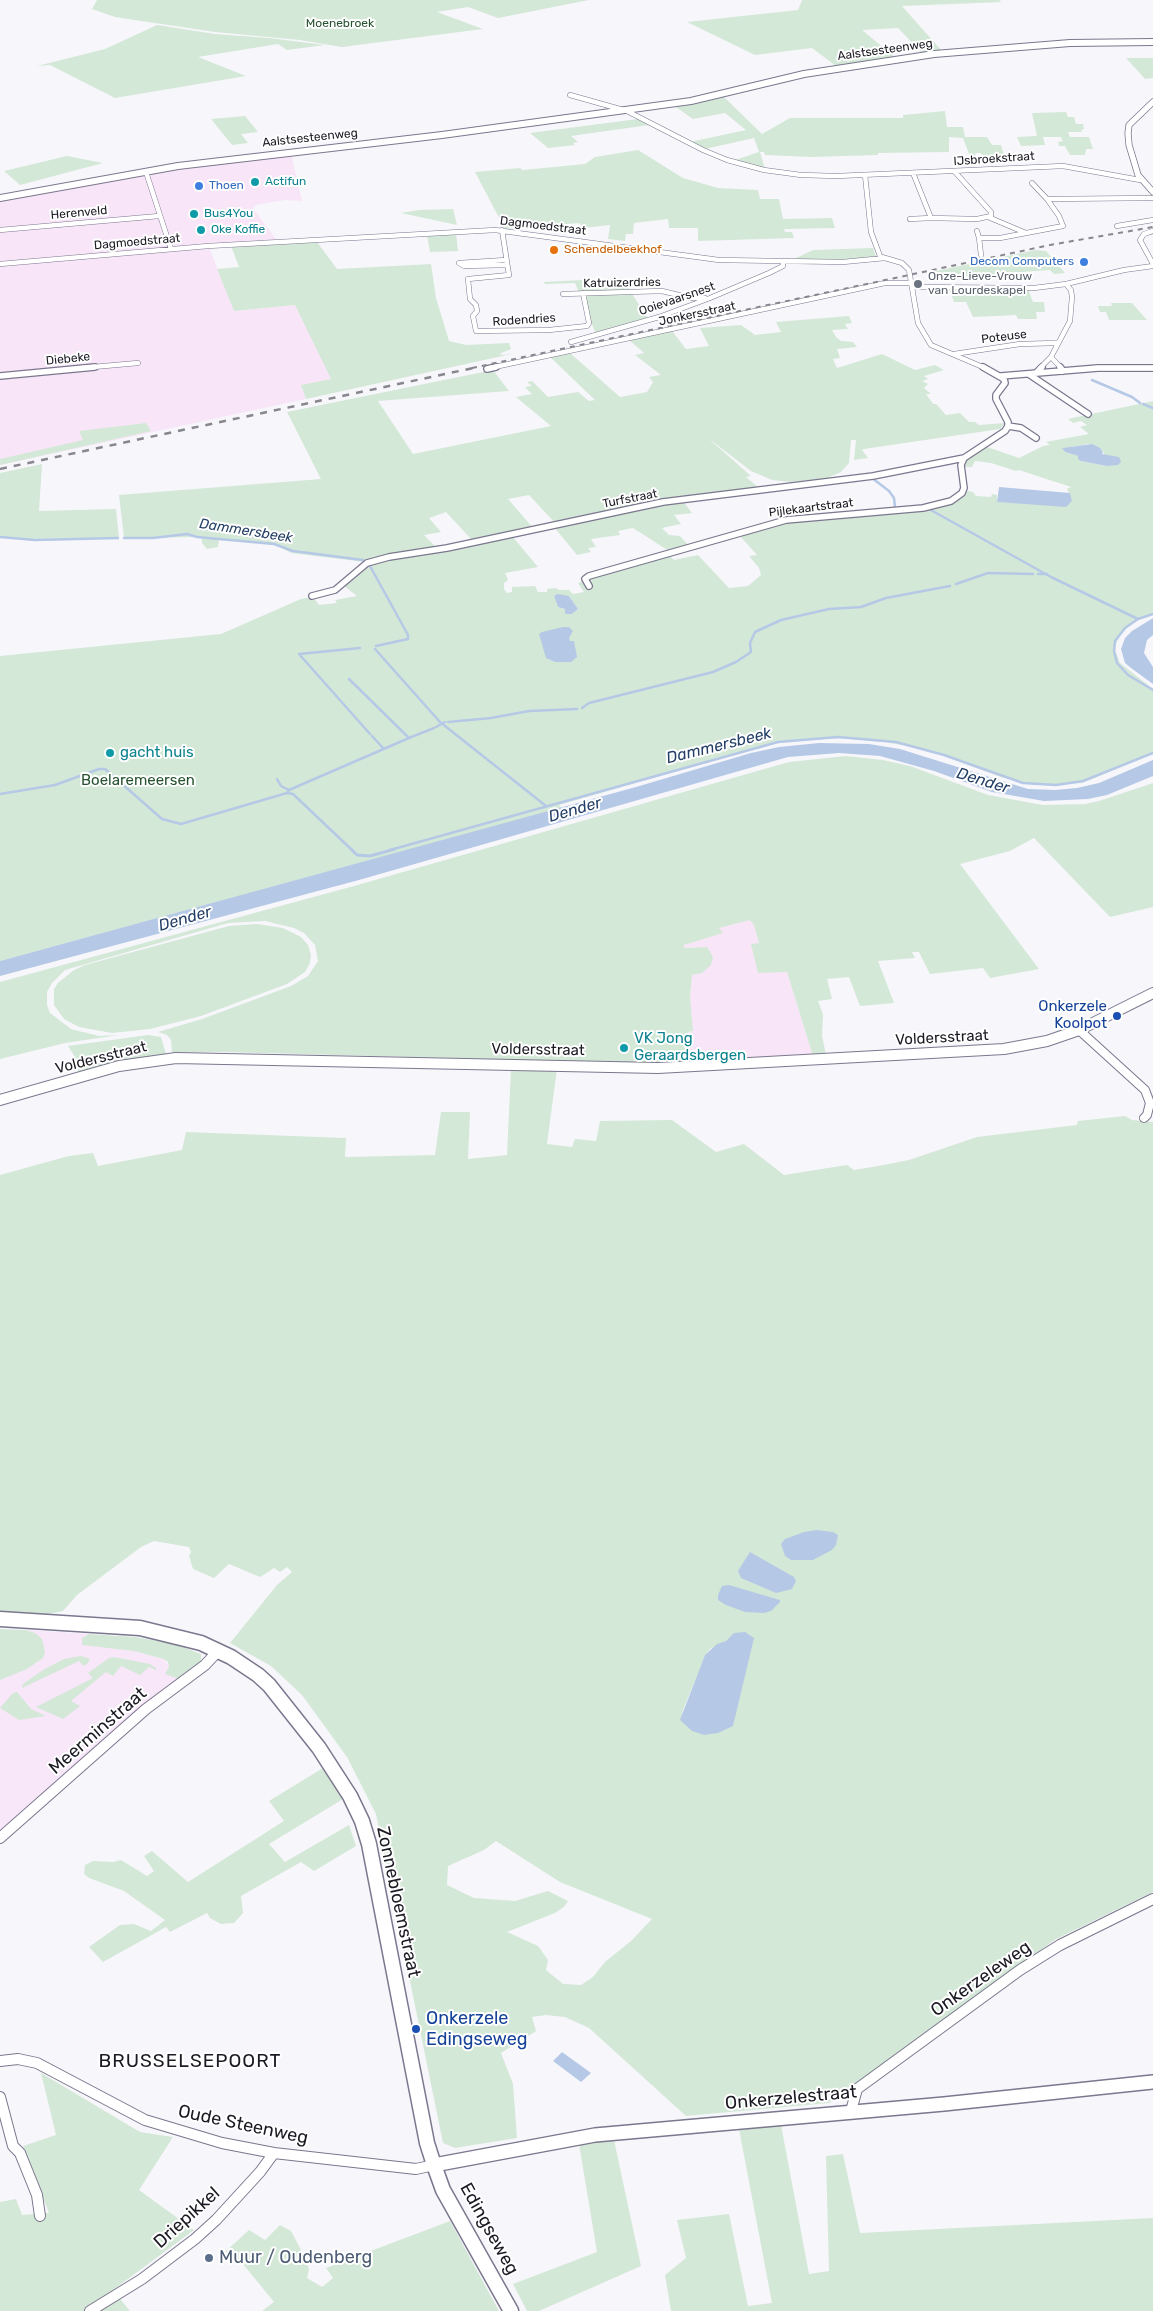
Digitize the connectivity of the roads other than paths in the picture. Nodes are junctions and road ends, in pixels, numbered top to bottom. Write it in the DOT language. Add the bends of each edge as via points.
graph roads {
  1 [pos="1153,42"];
  2 [pos="570,95"];
  3 [pos="1153,102"];
  4 [pos="625,110"];
  5 [pos="146,172"];
  6 [pos="955,172"];
  7 [pos="913,173"];
  8 [pos="866,175"];
  9 [pos="847,176"];
  10 [pos="1140,180"];
  11 [pos="865,181"];
  12 [pos="1032,183"];
  13 [pos="1153,192"];
  14 [pos="0,198"];
  15 [pos="1153,198"];
  16 [pos="1047,199"];
  17 [pos="159,216"];
  18 [pos="988,217"];
  19 [pos="931,218"];
  20 [pos="910,219"];
  21 [pos="1153,220"];
  22 [pos="1116,226"];
  23 [pos="0,230"];
  24 [pos="502,230"];
  25 [pos="977,231"];
  26 [pos="1153,231"];
  27 [pos="1027,233"];
  28 [pos="979,238"];
  29 [pos="171,249"];
  30 [pos="1145,251"];
  31 [pos="1153,251"];
  32 [pos="981,255"];
  33 [pos="885,258"];
  34 [pos="506,262"];
  35 [pos="783,262"];
  36 [pos="0,264"];
  37 [pos="1153,265"];
  38 [pos="1066,284"];
  39 [pos="912,285"];
  40 [pos="563,294"];
  41 [pos="583,294"];
  42 [pos="710,298"];
  43 [pos="571,342"];
  44 [pos="1057,343"];
  45 [pos="954,354"];
  46 [pos="1051,357"];
  47 [pos="138,363"];
  48 [pos="1153,368"];
  49 [pos="487,369"];
  50 [pos="1063,370"];
  51 [pos="1039,373"];
  52 [pos="1030,375"];
  53 [pos="0,376"];
  54 [pos="1001,376"];
  55 [pos="1005,382"];
  56 [pos="1088,414"];
  57 [pos="1008,426"];
  58 [pos="1036,438"];
  59 [pos="964,458"];
  60 [pos="589,586"];
  61 [pos="312,596"];
  62 [pos="1153,993"];
  63 [pos="1078,1030"];
  64 [pos="0,1100"];
  65 [pos="1144,1118"];
  66 [pos="0,1619"];
  67 [pos="218,1651"];
  68 [pos="0,1838"];
  69 [pos="1153,1899"];
  70 [pos="0,2062"];
  71 [pos="1153,2082"];
  72 [pos="0,2097"];
  73 [pos="851,2111"];
  74 [pos="274,2153"];
  75 [pos="434,2165"];
  76 [pos="40,2216"];
  77 [pos="90,2311"];
  78 [pos="511,2311"];
  1 -- 4 [label="main road, Aalstsesteenweg" via="1070,43 934,54 827,69 712,97"];
  2 -- 4 [label="street, Aalstsesteenweg"];
  3 -- 10 [label="street" via="1129,124 1128,145"];
  4 -- 5 [label="main road, Aalstsesteenweg"];
  4 -- 9 [label="street, IJsbroekstraat" via="687,143 742,164 794,174"];
  5 -- 14 [label="main road, Aalstsesteenweg"];
  5 -- 17 [label="street"];
  6 -- 7 [label="street, IJsbroekstraat"];
  6 -- 10 [label="street, IJsbroekstraat" via="1062,166"];
  6 -- 18 [label="street" via="991,212"];
  7 -- 8 [label="street, IJsbroekstraat"];
  7 -- 19 [label="street"];
  8 -- 9 [label="street, IJsbroekstraat"];
  8 -- 11 [label="street"];
  9 -- 11 [label="street, IJsbroekstraat"];
  10 -- 13 [label="street"];
  11 -- 33 [label="street" via="871,232 880,256"];
  12 -- 16 [label="street"];
  15 -- 16 [label="street"];
  16 -- 27 [label="street" via="1064,225"];
  17 -- 23 [label="street, Herenveld"];
  17 -- 29 [label="street"];
  18 -- 19 [label="street"];
  18 -- 27 [label="street"];
  19 -- 20 [label="street"];
  21 -- 22 [label="street"];
  24 -- 29 [label="street, Dagmoedstraat"];
  24 -- 34 [label="street"];
  24 -- 35 [label="street, Dagmoedstraat" via="687,257"];
  25 -- 28 [label="street"];
  26 -- 30 [label="street" via="1144,234 1140,240"];
  27 -- 28 [label="street"];
  28 -- 32 [label="street"];
  29 -- 36 [label="street, Dagmoedstraat"];
  30 -- 31 [label="street"];
  30 -- 37 [label="street"];
  33 -- 35 [label="street, Dagmoedstraat" via="858,262"];
  33 -- 39 [label="street" via="907,267"];
  34 -- 34 [label="street" via="459,263 464,266"];
  34 -- 41 [label="street, Rodendries" via="507,276 468,279 470,299 477,311 473,316 478,332 587,326"];
  35 -- 42 [label="street, Ooievaarsnest" via="783,266 769,274"];
  37 -- 38 [label="street"];
  38 -- 39 [label="street" via="1011,289"];
  38 -- 44 [label="street" via="1072,298 1070,321"];
  39 -- 45 [label="street" via="920,330 931,345"];
  39 -- 49 [label="street, Jonkersstraat" via="885,283"];
  40 -- 41 [label="street, Katruizerdries"];
  41 -- 42 [label="street, Katruizerdries" via="662,291 691,298"];
  42 -- 43 [label="street, Ooievaarsnest" via="659,317"];
  44 -- 45 [label="street, Poteuse" via="1020,344"];
  44 -- 46 [label="street"];
  45 -- 54 [label="street"];
  46 -- 50 [label="street"];
  46 -- 51 [label="street"];
  47 -- 53 [label="street, Diebeke"];
  48 -- 50 [label="street"];
  50 -- 51 [label="street"];
  51 -- 52 [label="street"];
  51 -- 54 [label="street"];
  52 -- 55 [label="street"];
  52 -- 56 [label="street"];
  54 -- 55 [label="street"];
  55 -- 57 [label="street" via="996,399"];
  57 -- 58 [label="street" via="1021,428"];
  57 -- 59 [label="street"];
  59 -- 60 [label="street, Pijlekaartstraat" via="961,465 962,493 951,501 786,520 589,576 584,579"];
  59 -- 61 [label="street, Turfstraat" via="873,476 663,502 389,557 367,563 335,590"];
  62 -- 63 [label="street, Voldersstraat"];
  63 -- 64 [label="street, Voldersstraat" via="1047,1041 994,1050 658,1068 176,1058 119,1066"];
  63 -- 65 [label="street" via="1145,1090 1150,1103"];
  66 -- 67 [label="main road, Zonnebloemstraat" via="140,1628 185,1637"];
  67 -- 68 [label="street, Meerminstraat" via="205,1665 150,1706"];
  67 -- 75 [label="main road, Zonnebloemstraat" via="269,1685 333,1767 362,1821"];
  69 -- 73 [label="street, Onkerzeleweg" via="1060,1945 1020,1970 857,2089"];
  70 -- 74 [label="street, Oude Steenweg" via="18,2059 37,2063 145,2120 197,2136"];
  71 -- 73 [label="street, Onkerzelestraat"];
  72 -- 76 [label="street" via="13,2146 20,2153 38,2195"];
  73 -- 75 [label="street, Onkerzelestraat" via="595,2135"];
  74 -- 75 [label="street, Oude Steenweg" via="416,2168"];
  74 -- 77 [label="street, Driepikkel" via="216,2220 149,2274"];
  75 -- 78 [label="main road, Edingseweg" via="443,2190"];
}
